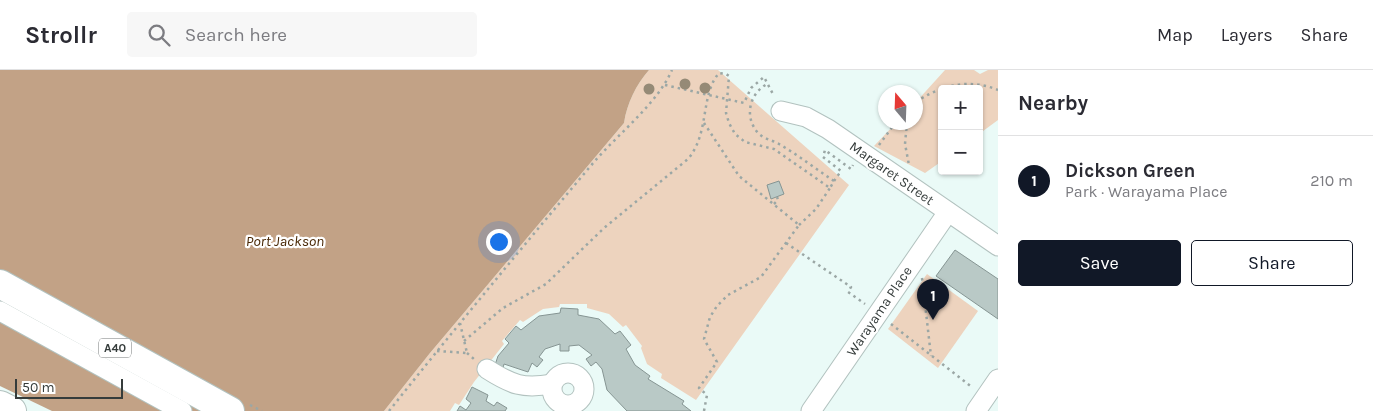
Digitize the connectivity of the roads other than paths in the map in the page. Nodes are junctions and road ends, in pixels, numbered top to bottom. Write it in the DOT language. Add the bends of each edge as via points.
graph roads {
  1 [pos="781,111"];
  2 [pos="948,212"];
  3 [pos="998,246"];
  4 [pos="0,284"];
  5 [pos="0,311"];
  6 [pos="487,369"];
  7 [pos="998,379"];
  8 [pos="981,404"];
  9 [pos="0,405"];
  10 [pos="582,406"];
  11 [pos="12,411"];
  12 [pos="182,411"];
  13 [pos="230,411"];
  14 [pos="811,411"];
  1 -- 2 [label="street, Margaret Street" via="816,121"];
  2 -- 3 [label="street, Margaret Street"];
  2 -- 14 [label="street, Warayama Place"];
  4 -- 13 [label="highway, A40"];
  5 -- 12 [label="street"];
  6 -- 10 [label="street" via="525,388 552,384 564,373 575,374 584,387"];
  7 -- 8 [label="street"];
  9 -- 11 [label="highway"];
}
